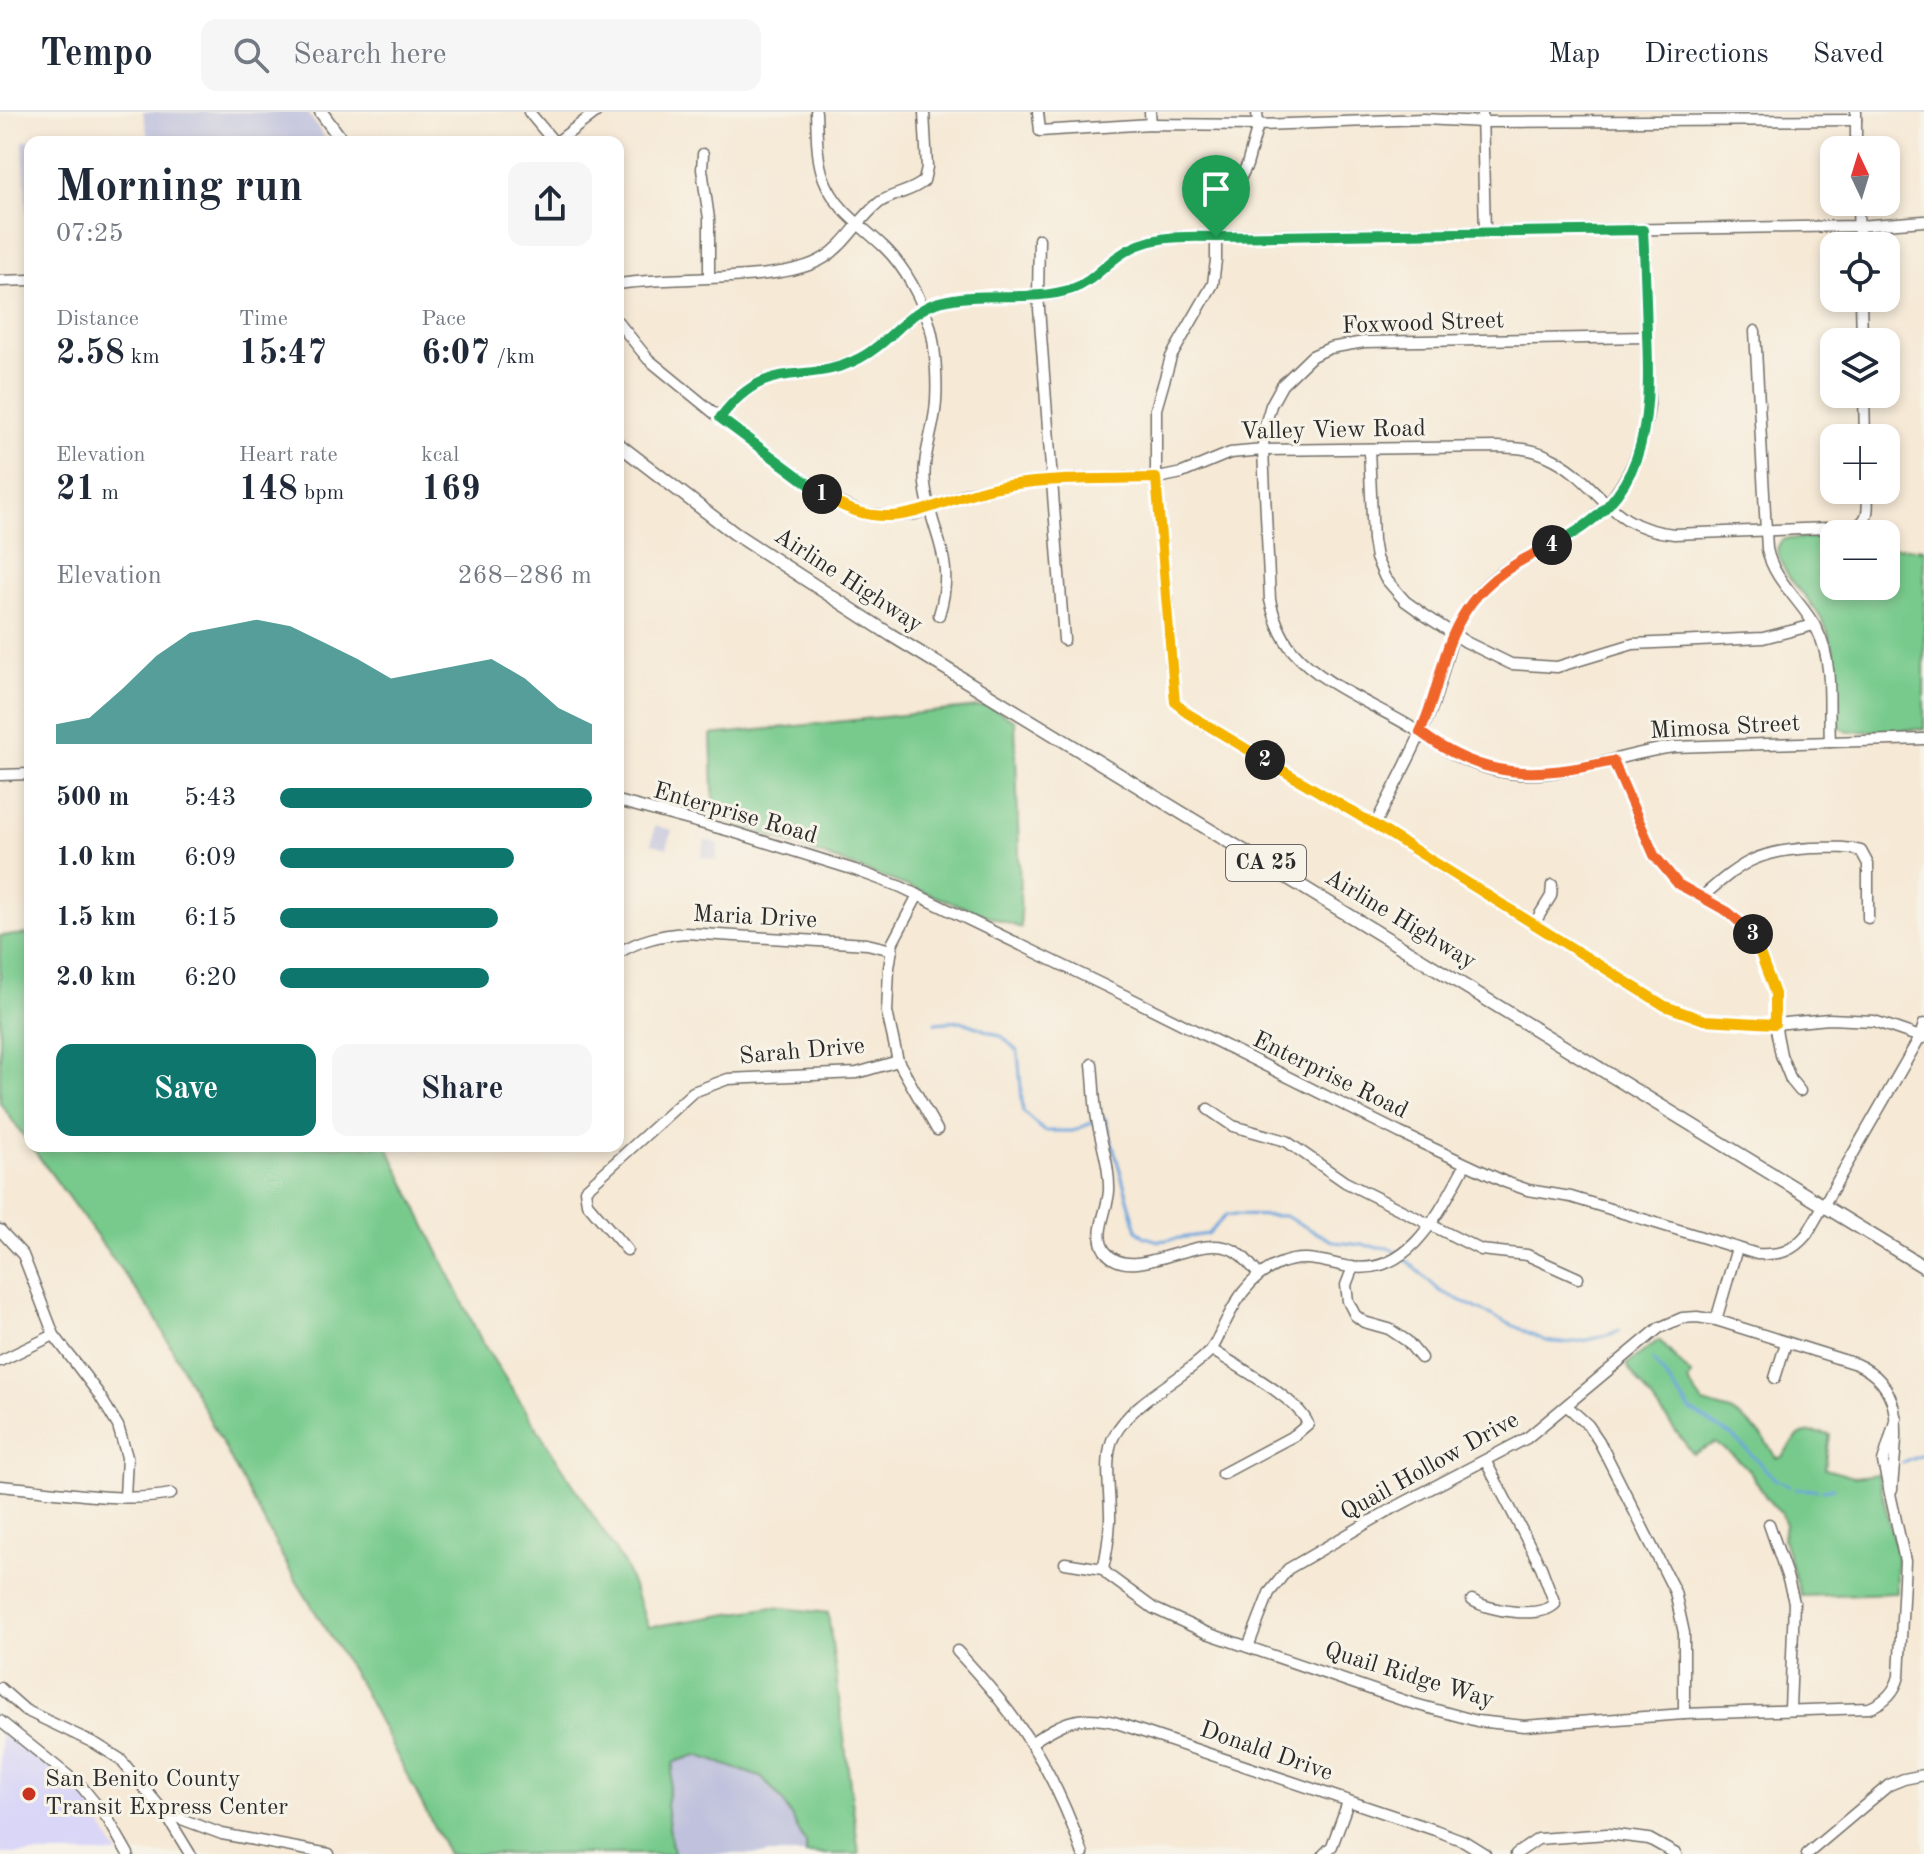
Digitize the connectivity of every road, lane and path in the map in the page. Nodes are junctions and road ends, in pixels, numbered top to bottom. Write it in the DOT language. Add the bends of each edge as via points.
graph roads {
  1 [pos="321,112"];
  2 [pos="529,112"];
  3 [pos="596,112"];
  4 [pos="816,112"];
  5 [pos="924,112"];
  6 [pos="1038,112"];
  7 [pos="1150,112"];
  8 [pos="1257,112"];
  9 [pos="1364,116"];
  10 [pos="1856,116"];
  11 [pos="1483,117"];
  12 [pos="1151,124"];
  13 [pos="1258,125"];
  14 [pos="339,136"];
  15 [pos="551,136"];
  16 [pos="564,136"];
  17 [pos="703,154"];
  18 [pos="1858,216"];
  19 [pos="1924,221"];
  20 [pos="858,226"];
  21 [pos="1858,226"];
  22 [pos="1643,230"];
  23 [pos="1485,232"];
  24 [pos="1858,232"];
  25 [pos="1216,237"];
  26 [pos="1039,239"];
  27 [pos="709,277"];
  28 [pos="24,280"];
  29 [pos="0,281"];
  30 [pos="624,283"];
  31 [pos="1038,295"];
  32 [pos="923,309"];
  33 [pos="624,329"];
  34 [pos="1755,331"];
  35 [pos="1647,337"];
  36 [pos="720,418"];
  37 [pos="624,449"];
  38 [pos="1369,449"];
  39 [pos="1263,450"];
  40 [pos="1156,478"];
  41 [pos="1051,480"];
  42 [pos="1867,504"];
  43 [pos="1607,505"];
  44 [pos="930,509"];
  45 [pos="1765,530"];
  46 [pos="939,615"];
  47 [pos="1814,625"];
  48 [pos="1453,634"];
  49 [pos="1064,640"];
  50 [pos="1420,732"];
  51 [pos="1924,739"];
  52 [pos="1830,742"];
  53 [pos="1613,761"];
  54 [pos="24,774"];
  55 [pos="0,775"];
  56 [pos="624,803"];
  57 [pos="1375,825"];
  58 [pos="1552,885"];
  59 [pos="918,895"];
  60 [pos="1702,897"];
  61 [pos="1868,918"];
  62 [pos="1534,924"];
  63 [pos="624,949"];
  64 [pos="892,950"];
  65 [pos="1775,1024"];
  66 [pos="1924,1024"];
  67 [pos="1922,1038"];
  68 [pos="898,1061"];
  69 [pos="1092,1064"];
  70 [pos="1800,1091"];
  71 [pos="1208,1109"];
  72 [pos="937,1130"];
  73 [pos="1465,1165"];
  74 [pos="1822,1204"];
  75 [pos="1429,1225"];
  76 [pos="0,1230"];
  77 [pos="1737,1248"];
  78 [pos="627,1250"];
  79 [pos="1353,1267"];
  80 [pos="1924,1267"];
  81 [pos="1259,1275"];
  82 [pos="1578,1278"];
  83 [pos="1716,1320"];
  84 [pos="54,1335"];
  85 [pos="1786,1343"];
  86 [pos="1212,1350"];
  87 [pos="1421,1358"];
  88 [pos="0,1361"];
  89 [pos="1775,1378"];
  90 [pos="1567,1406"];
  91 [pos="1896,1418"];
  92 [pos="1486,1462"];
  93 [pos="1222,1474"];
  94 [pos="0,1486"];
  95 [pos="171,1494"];
  96 [pos="125,1497"];
  97 [pos="1769,1524"];
  98 [pos="1065,1563"];
  99 [pos="1103,1569"];
  100 [pos="1472,1600"];
  101 [pos="1248,1647"];
  102 [pos="957,1651"];
  103 [pos="0,1688"];
  104 [pos="1790,1709"];
  105 [pos="1684,1714"];
  106 [pos="0,1721"];
  107 [pos="1032,1742"];
  108 [pos="1924,1775"];
  109 [pos="1348,1802"];
  110 [pos="165,1813"];
  111 [pos="128,1854"];
  112 [pos="190,1854"];
  113 [pos="329,1854"];
  114 [pos="1083,1854"];
  115 [pos="1324,1854"];
  116 [pos="1485,1854"];
  117 [pos="1516,1854"];
  118 [pos="1676,1854"];
  119 [pos="1807,1854"];
  1 -- 14 [label="main road"];
  2 -- 15 [label="street"];
  3 -- 16 [label="street"];
  4 -- 20 [label="street" via="824,179"];
  5 -- 20 [label="street" via="924,181 880,203"];
  6 -- 12 [label="street" via="1040,131"];
  7 -- 12 [label="street"];
  8 -- 13 [label="street"];
  9 -- 11 [label="street"];
  9 -- 13 [label="street"];
  10 -- 11 [label="street"];
  11 -- 23 [label="street"];
  12 -- 13 [label="street"];
  13 -- 25 [label="street"];
  17 -- 27 [label="street"];
  18 -- 21 [label="street"];
  19 -- 21 [label="street"];
  20 -- 27 [label="street" via="837,249 810,266"];
  20 -- 32 [label="street" via="899,264"];
  21 -- 22 [label="street"];
  21 -- 24 [label="street"];
  22 -- 23 [label="street"];
  22 -- 35 [label="street"];
  23 -- 25 [label="street"];
  25 -- 31 [label="street" via="1141,243 1076,288"];
  25 -- 40 [label="street" via="1213,284 1171,357 1161,388 1154,427"];
  26 -- 31 [label="street"];
  27 -- 30 [label="street"];
  28 -- 29 [label="street"];
  31 -- 32 [label="street" via="960,298"];
  31 -- 41 [label="street"];
  32 -- 36 [label="street" via="860,358 832,369 766,379"];
  32 -- 44 [label="street" via="935,368 935,411 924,472"];
  33 -- 36 [label="street, Valley View Road" via="648,359"];
  34 -- 45 [label="street"];
  35 -- 39 [label="street, Foxwood Street" via="1364,342 1330,348 1305,361 1278,391 1266,418"];
  35 -- 43 [label="street" via="1646,425 1635,462"];
  36 -- 44 [label="street, Valley View Road" via="845,507 891,516"];
  37 -- 74 [label="main road, Airline Highway / CA 25" via="734,533 891,635"];
  38 -- 39 [label="street, Valley View Road"];
  38 -- 43 [label="street, Valley View Road" via="1531,450 1563,464"];
  38 -- 48 [label="street" via="1373,540 1382,572 1405,601"];
  39 -- 40 [label="street, Valley View Road" via="1230,453"];
  39 -- 50 [label="street, Mimosa Street" via="1270,600 1284,639 1317,672"];
  40 -- 41 [label="street, Valley View Road"];
  40 -- 57 [label="street" via="1175,702"];
  41 -- 44 [label="street, Valley View Road" via="990,488"];
  41 -- 49 [label="street"];
  42 -- 45 [label="street, Valley View Road" via="1867,515 1857,526"];
  43 -- 45 [label="street, Valley View Road" via="1653,532"];
  43 -- 48 [label="street" via="1576,532 1491,580"];
  44 -- 46 [label="street" via="946,574"];
  45 -- 47 [label="street" via="1774,570"];
  47 -- 48 [label="street" via="1763,638 1633,644 1557,667 1511,664"];
  47 -- 52 [label="street" via="1826,658"];
  48 -- 50 [label="street"];
  50 -- 53 [label="street, Mimosa Street" via="1457,757 1512,773"];
  50 -- 57 [label="street"];
  51 -- 52 [label="street, Mimosa Street"];
  52 -- 53 [label="street, Mimosa Street" via="1674,747"];
  53 -- 60 [label="street" via="1654,855 1678,884"];
  54 -- 55 [label="street"];
  56 -- 59 [label="street, Enterprise Road" via="855,870"];
  57 -- 62 [label="street"];
  58 -- 62 [label="street"];
  59 -- 64 [label="street"];
  59 -- 73 [label="street, Enterprise Road"];
  60 -- 61 [label="street" via="1758,856 1846,847 1861,851 1868,864"];
  60 -- 65 [label="street" via="1755,936 1775,994"];
  62 -- 65 [label="street" via="1665,1006 1704,1020"];
  63 -- 64 [label="street, Maria Drive" via="657,936 685,933"];
  64 -- 68 [label="street" via="887,1012"];
  65 -- 67 [label="street" via="1874,1021"];
  65 -- 70 [label="street" via="1781,1055"];
  66 -- 67 [label="street, Enterprise Road"];
  67 -- 74 [label="street, Enterprise Road"];
  68 -- 72 [label="street"];
  68 -- 78 [label="street, Sarah Drive" via="857,1073 728,1079 693,1092 585,1190 587,1203"];
  69 -- 81 [label="street" via="1109,1189 1100,1239 1104,1250 1133,1265 1222,1246 1238,1252"];
  71 -- 75 [label="street" via="1233,1126 1296,1146 1345,1182"];
  73 -- 75 [label="street"];
  73 -- 77 [label="street, Enterprise Road" via="1528,1190 1571,1197"];
  74 -- 77 [label="street, Enterprise Road" via="1807,1234 1780,1255"];
  74 -- 80 [label="main road, Airline Highway / CA 25"];
  75 -- 79 [label="street" via="1398,1259 1376,1267"];
  75 -- 82 [label="street" via="1481,1250 1527,1255"];
  76 -- 84 [label="street" via="23,1255"];
  77 -- 83 [label="street"];
  79 -- 81 [label="street" via="1302,1258"];
  79 -- 87 [label="street" via="1346,1285 1355,1315 1389,1329"];
  81 -- 86 [label="street" via="1235,1302"];
  83 -- 85 [label="street, Quail Hollow Drive"];
  83 -- 90 [label="street, Quail Hollow Drive" via="1682,1318 1659,1328"];
  84 -- 88 [label="street"];
  84 -- 96 [label="street" via="118,1426 127,1457"];
  85 -- 89 [label="street"];
  85 -- 91 [label="street, Quail Hollow Drive" via="1870,1371 1890,1396"];
  86 -- 93 [label="street" via="1274,1390 1308,1424"];
  86 -- 99 [label="street" via="1132,1412 1112,1438"];
  90 -- 92 [label="street, Quail Hollow Drive"];
  90 -- 105 [label="street" via="1599,1441 1675,1592 1684,1633"];
  91 -- 104 [label="street, Quail Ridge Way" via="1892,1494 1906,1569 1899,1676 1886,1699 1869,1708"];
  92 -- 100 [label="street" via="1555,1604 1547,1610 1514,1611"];
  92 -- 101 [label="street, Quail Hollow Drive" via="1288,1569 1269,1593"];
  94 -- 96 [label="street"];
  95 -- 96 [label="street"];
  97 -- 104 [label="street" via="1794,1602"];
  98 -- 99 [label="street"];
  99 -- 101 [label="street, Quail Ridge Way" via="1153,1608"];
  101 -- 105 [label="street, Quail Ridge Way" via="1477,1721 1524,1726"];
  102 -- 107 [label="street"];
  103 -- 110 [label="street" via="25,1710 120,1759"];
  104 -- 105 [label="street, Quail Ridge Way"];
  106 -- 111 [label="street" via="82,1787"];
  107 -- 109 [label="street, Donald Drive" via="1072,1720 1101,1719"];
  107 -- 114 [label="street"];
  108 -- 119 [label="street" via="1889,1785"];
  109 -- 115 [label="street"];
  109 -- 116 [label="street, Donald Drive" via="1449,1835"];
  110 -- 112 [label="street"];
  110 -- 113 [label="street" via="222,1834"];
  117 -- 118 [label="street" via="1538,1839 1607,1834 1649,1839"];
}
